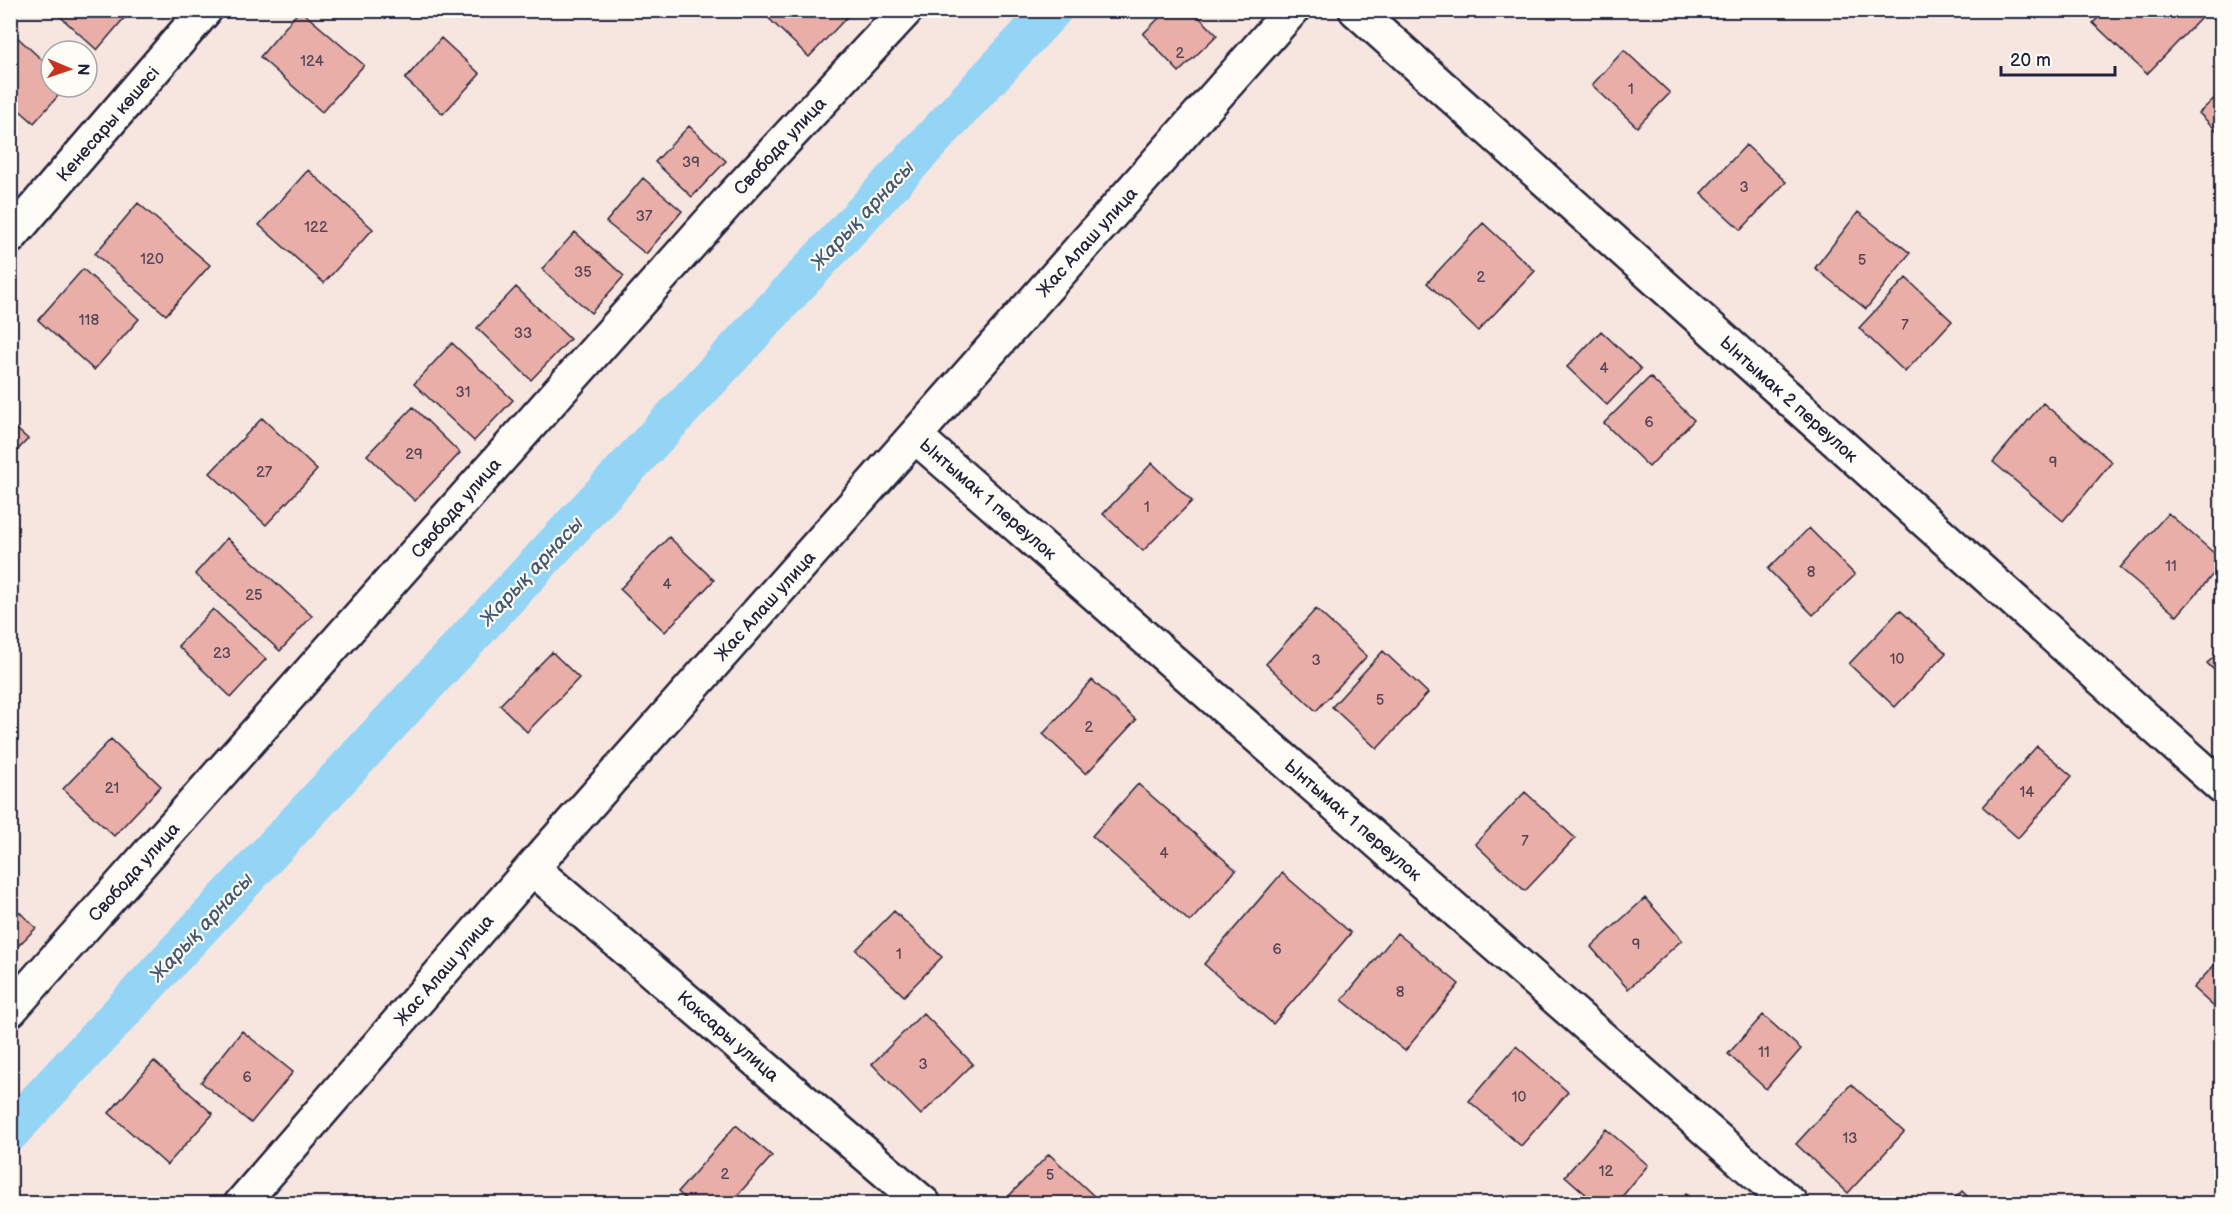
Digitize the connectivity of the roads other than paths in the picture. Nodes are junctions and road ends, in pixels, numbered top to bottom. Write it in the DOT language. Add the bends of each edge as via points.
graph roads {
  1 [pos="205,10"];
  2 [pos="906,10"];
  3 [pos="1292,10"];
  4 [pos="1356,10"];
  5 [pos="10,237"];
  6 [pos="915,436"];
  7 [pos="2222,787"];
  8 [pos="532,868"];
  9 [pos="10,1010"];
  10 [pos="241,1203"];
  11 [pos="924,1203"];
  12 [pos="1791,1203"];
  1 -- 5 [label="street, Кенесары көшесі"];
  2 -- 9 [label="street, Свобода улица" via="733,196"];
  3 -- 6 [label="street, Жас Алаш улица"];
  4 -- 7 [label="street, Ынтымак 2 переулок"];
  6 -- 8 [label="street, Жас Алаш улица"];
  6 -- 12 [label="street, Ынтымак 1 переулок"];
  8 -- 10 [label="street, Жас Алаш улица"];
  8 -- 11 [label="street, Коксары улица"];
}
